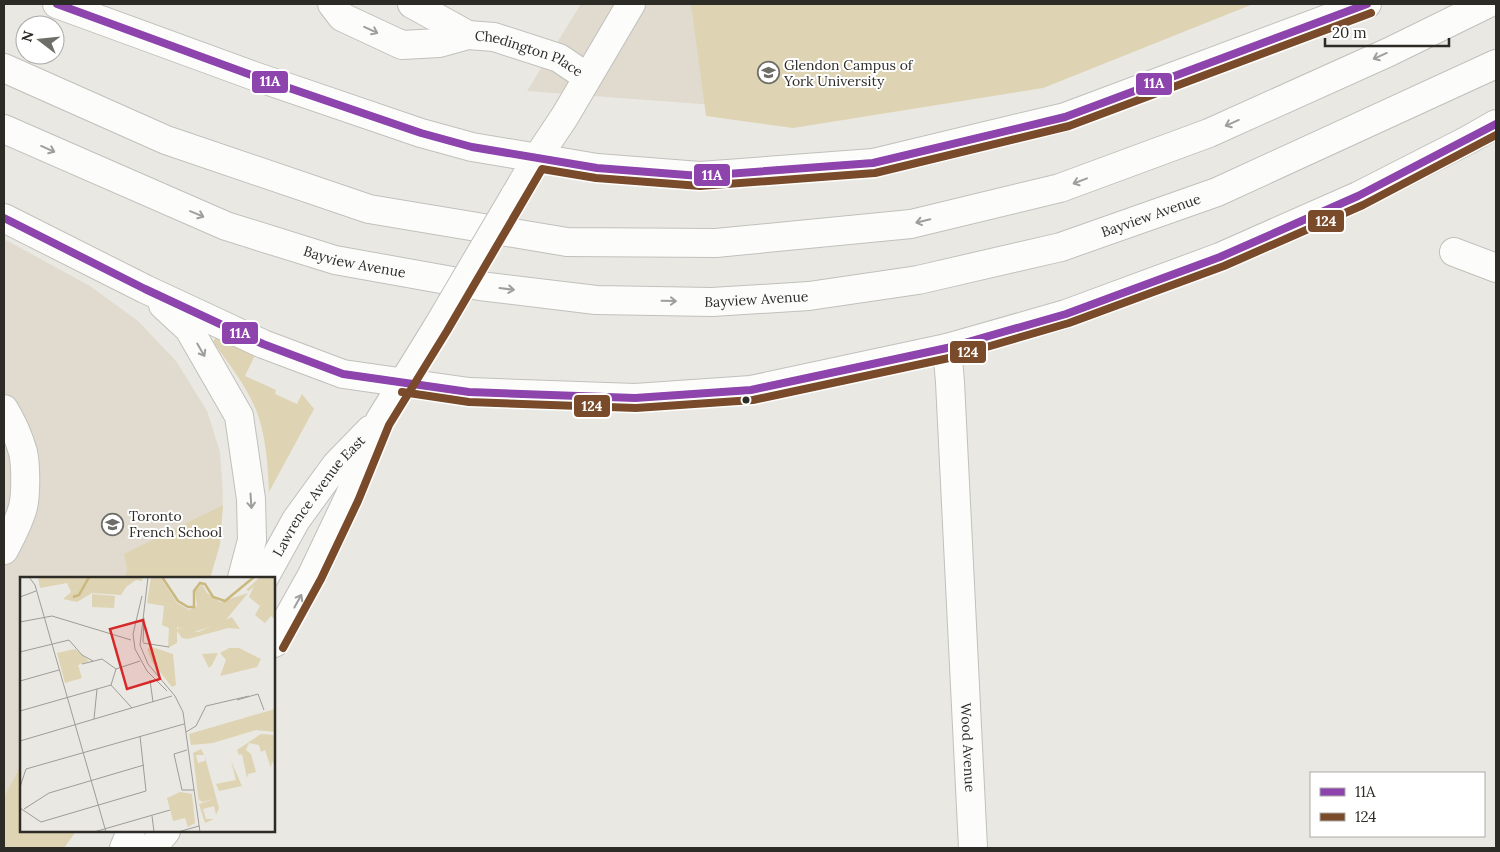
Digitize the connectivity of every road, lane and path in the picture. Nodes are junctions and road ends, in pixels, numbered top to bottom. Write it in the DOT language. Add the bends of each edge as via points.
graph roads {
  1 [pos="57,4"];
  2 [pos="332,4"];
  3 [pos="412,4"];
  4 [pos="631,4"];
  5 [pos="1367,4"];
  6 [pos="1487,4"];
  7 [pos="468,35"];
  8 [pos="1496,64"];
  9 [pos="4,68"];
  10 [pos="588,77"];
  11 [pos="1496,124"];
  12 [pos="4,129"];
  13 [pos="537,158"];
  14 [pos="4,218"];
  15 [pos="1454,252"];
  16 [pos="1496,268"];
  17 [pos="146,288"];
  18 [pos="947,348"];
  19 [pos="403,382"];
  20 [pos="4,410"];
  21 [pos="380,420"];
  22 [pos="4,550"];
  23 [pos="242,577"];
  24 [pos="265,577"];
  25 [pos="275,641"];
  26 [pos="131,832"];
  27 [pos="165,832"];
  28 [pos="124,848"];
  29 [pos="152,848"];
  30 [pos="973,848"];
  1 -- 13 [label="main road" via="421,133 472,147"];
  2 -- 7 [label="main road, Chedington Place, one-way" via="342,17 402,45 439,43"];
  3 -- 7 [label="main road, Chedington Place"];
  4 -- 10 [label="main road, Lawrence Avenue East"];
  5 -- 13 [label="main road" via="1066,117 873,163 700,176 597,168"];
  6 -- 9 [label="main road, one-way" via="1390,52 1210,132 1060,188 911,224 716,243 568,242 369,209 166,140"];
  7 -- 10 [label="main road, Chedington Place" via="494,37 559,58"];
  12 -- 8 [label="main road, Bayview Avenue, one-way" via="226,226 335,260 480,286 596,300 712,302 809,296 918,280 1061,247 1217,192"];
  10 -- 13 [label="main road, Lawrence Avenue East"];
  11 -- 18 [label="main road" via="1358,196 1220,257 1066,314"];
  13 -- 19 [label="main road, Lawrence Avenue East, bridge"];
  14 -- 17 [label="main road"];
  15 -- 16 [label="main road"];
  17 -- 19 [label="main road" via="263,344 343,374"];
  17 -- 23 [label="main road, one-way" via="189,329 239,416 251,499 252,540"];
  18 -- 19 [label="main road" via="751,390 635,398 469,392"];
  18 -- 30 [label="main road, Wood Avenue"];
  19 -- 21 [label="main road, Lawrence Avenue East"];
  20 -- 22 [label="main road" via="23,453 24,506"];
  21 -- 24 [label="main road, Lawrence Avenue East" via="336,465 296,520"];
  25 -- 21 [label="main road, Lawrence Avenue East, one-way" via="312,575 349,497"];
  26 -- 28 [label="main road"];
  27 -- 29 [label="main road"];
}
